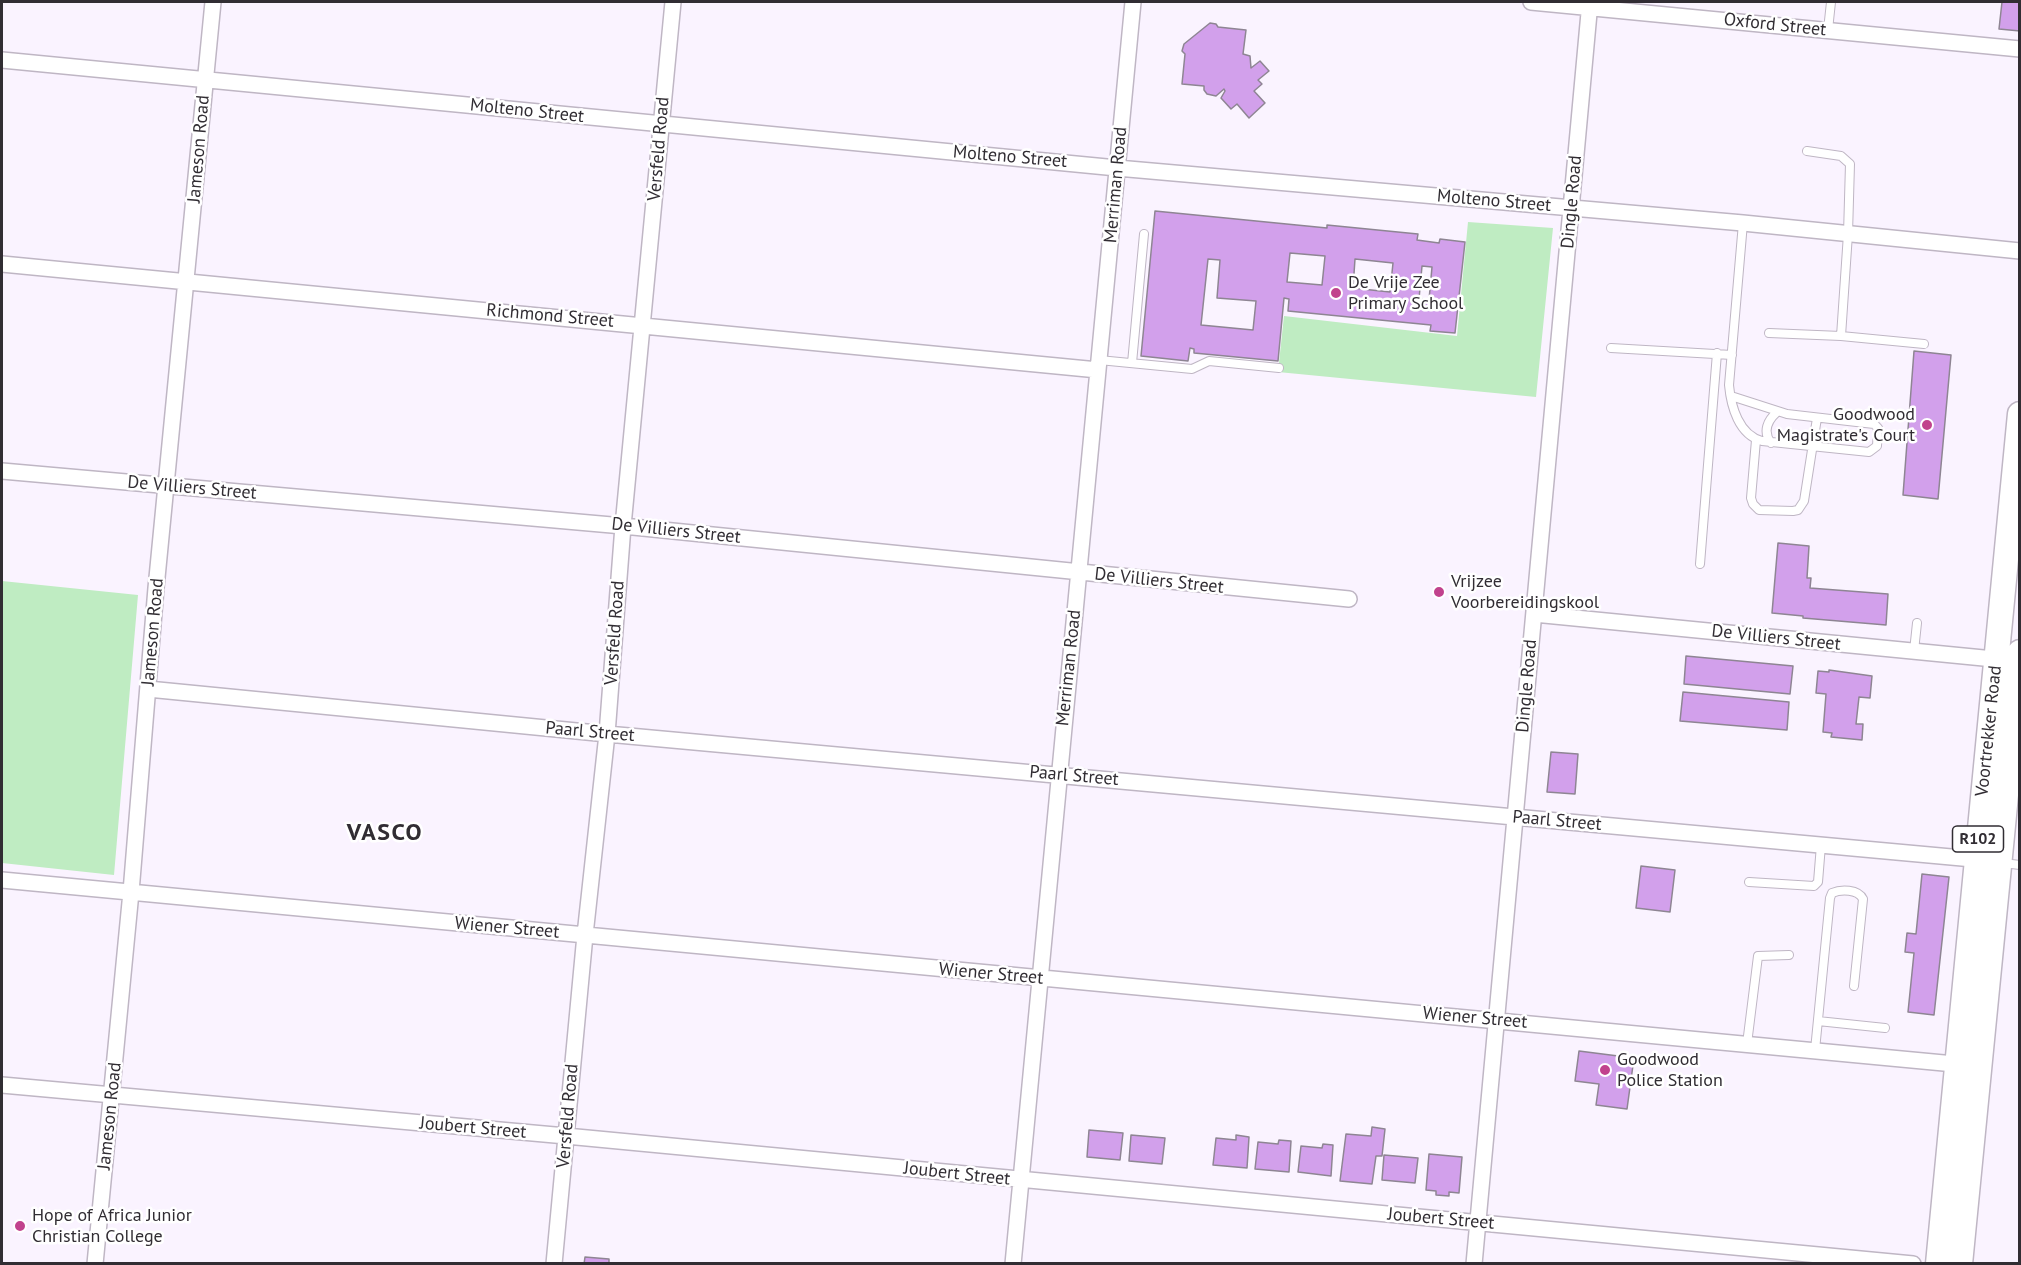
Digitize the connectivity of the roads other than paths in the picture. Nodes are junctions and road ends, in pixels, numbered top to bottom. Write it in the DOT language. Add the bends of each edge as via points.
graph roads {
  1 [pos="213,2"];
  2 [pos="673,2"];
  3 [pos="1133,2"];
  4 [pos="1531,2"];
  5 [pos="1831,2"];
  6 [pos="1590,4"];
  7 [pos="1828,30"];
  8 [pos="2019,49"];
  9 [pos="2,60"];
  10 [pos="206,80"];
  11 [pos="661,124"];
  12 [pos="1807,151"];
  13 [pos="1118,168"];
  14 [pos="1572,208"];
  15 [pos="1743,223"];
  16 [pos="1144,234"];
  17 [pos="1848,234"];
  18 [pos="2019,252"];
  19 [pos="2,264"];
  20 [pos="187,281"];
  21 [pos="644,325"];
  22 [pos="1769,333"];
  23 [pos="1841,336"];
  24 [pos="1924,344"];
  25 [pos="1611,348"];
  26 [pos="1717,353"];
  27 [pos="1731,355"];
  28 [pos="1131,363"];
  29 [pos="1099,365"];
  30 [pos="1279,368"];
  31 [pos="1731,396"];
  32 [pos="1778,412"];
  33 [pos="2019,414"];
  34 [pos="1817,418"];
  35 [pos="1756,440"];
  36 [pos="1771,443"];
  37 [pos="1813,447"];
  38 [pos="2,471"];
  39 [pos="167,486"];
  40 [pos="623,526"];
  41 [pos="1700,564"];
  42 [pos="1079,573"];
  43 [pos="1349,599"];
  44 [pos="1534,614"];
  45 [pos="1917,623"];
  46 [pos="1914,651"];
  47 [pos="2012,658"];
  48 [pos="148,689"];
  49 [pos="607,734"];
  50 [pos="1059,775"];
  51 [pos="1515,817"];
  52 [pos="1821,845"];
  53 [pos="1998,862"];
  54 [pos="2,880"];
  55 [pos="1749,882"];
  56 [pos="131,892"];
  57 [pos="585,935"];
  58 [pos="1789,955"];
  59 [pos="1041,978"];
  60 [pos="1854,986"];
  61 [pos="1497,1020"];
  62 [pos="1818,1021"];
  63 [pos="1885,1028"];
  64 [pos="1747,1044"];
  65 [pos="1815,1050"];
  66 [pos="1969,1065"];
  67 [pos="2,1085"];
  68 [pos="112,1095"];
  69 [pos="566,1136"];
  70 [pos="1021,1180"];
  71 [pos="1478,1222"];
  72 [pos="95,1263"];
  73 [pos="554,1263"];
  74 [pos="1013,1263"];
  75 [pos="1474,1263"];
  76 [pos="1903,1263"];
  77 [pos="1938,1263"];
  78 [pos="1960,1263"];
  1 -- 10 [label="street, Jameson Road"];
  2 -- 11 [label="street, Versfeld Road"];
  3 -- 13 [label="street, Merriman Road"];
  4 -- 6 [label="street, Oxford Street"];
  5 -- 7 [label="lane"];
  6 -- 7 [label="street, Oxford Street"];
  6 -- 14 [label="street, Dingle Road"];
  7 -- 8 [label="street, Oxford Street"];
  9 -- 10 [label="street, Molteno Street"];
  10 -- 11 [label="street, Molteno Street"];
  10 -- 20 [label="street, Jameson Road"];
  11 -- 13 [label="street, Molteno Street"];
  11 -- 21 [label="street, Versfeld Road"];
  12 -- 17 [label="lane" via="1841,156 1850,164"];
  13 -- 14 [label="street, Molteno Street"];
  13 -- 29 [label="street, Merriman Road"];
  14 -- 15 [label="street, Molteno Street"];
  14 -- 44 [label="street, Dingle Road"];
  15 -- 17 [label="street, Molteno Street"];
  15 -- 27 [label="lane"];
  16 -- 28 [label="lane"];
  17 -- 18 [label="street, Molteno Street"];
  17 -- 23 [label="lane"];
  19 -- 20 [label="street, Richmond Street"];
  20 -- 21 [label="street, Richmond Street"];
  20 -- 39 [label="street, Jameson Road"];
  21 -- 29 [label="street, Richmond Street"];
  21 -- 40 [label="street, Versfeld Road"];
  22 -- 23 [label="lane"];
  23 -- 24 [label="lane"];
  25 -- 26 [label="lane"];
  26 -- 27 [label="lane"];
  26 -- 41 [label="lane"];
  27 -- 31 [label="lane"];
  28 -- 29 [label="lane"];
  28 -- 30 [label="lane" via="1192,369 1209,361"];
  29 -- 42 [label="street, Merriman Road"];
  31 -- 32 [label="lane"];
  31 -- 35 [label="lane" via="1737,419"];
  32 -- 34 [label="lane"];
  32 -- 36 [label="lane" via="1767,426 1766,436"];
  33 -- 47 [label="main road, Voortrekker Road / R102"];
  34 -- 37 [label="lane"];
  34 -- 37 [label="lane" via="1874,424 1878,428 1878,443 1869,452"];
  35 -- 36 [label="lane"];
  35 -- 37 [label="lane" via="1751,498 1759,510 1793,511 1802,506"];
  36 -- 37 [label="lane"];
  38 -- 39 [label="street, De Villiers Street"];
  39 -- 40 [label="street, De Villiers Street"];
  39 -- 48 [label="street, Jameson Road"];
  40 -- 42 [label="street, De Villiers Street"];
  40 -- 49 [label="street, Versfeld Road"];
  42 -- 43 [label="street, De Villiers Street"];
  42 -- 50 [label="street, Merriman Road"];
  44 -- 46 [label="street, De Villiers Street"];
  44 -- 51 [label="street, Dingle Road"];
  45 -- 46 [label="lane"];
  46 -- 47 [label="street, De Villiers Street"];
  47 -- 53 [label="main road, Voortrekker Road / R102"];
  48 -- 49 [label="street, Paarl Street"];
  48 -- 56 [label="street, Jameson Road"];
  49 -- 50 [label="street, Paarl Street"];
  49 -- 57 [label="street, Versfeld Road"];
  50 -- 51 [label="street, Paarl Street"];
  50 -- 59 [label="street, Merriman Road"];
  51 -- 52 [label="street, Paarl Street"];
  51 -- 61 [label="street, Dingle Road"];
  52 -- 53 [label="street, Paarl Street"];
  52 -- 55 [label="lane" via="1818,882 1814,886"];
  53 -- 66 [label="main road, Voortrekker Road / R102"];
  54 -- 56 [label="street, Wiener Street"];
  56 -- 57 [label="street, Wiener Street"];
  56 -- 68 [label="street, Jameson Road"];
  57 -- 59 [label="street, Wiener Street"];
  57 -- 69 [label="street, Versfeld Road"];
  58 -- 64 [label="lane" via="1758,956"];
  59 -- 61 [label="street, Wiener Street"];
  59 -- 70 [label="street, Merriman Road"];
  60 -- 62 [label="lane" via="1863,898 1857,892 1836,891 1830,897"];
  61 -- 64 [label="street, Wiener Street"];
  61 -- 71 [label="street, Dingle Road"];
  62 -- 63 [label="lane"];
  62 -- 65 [label="lane"];
  64 -- 65 [label="street, Wiener Street"];
  65 -- 66 [label="street, Wiener Street"];
  66 -- 77 [label="main road, Voortrekker Road / R102"];
  66 -- 78 [label="main road, Voortrekker Road / R102"];
  67 -- 68 [label="street, Joubert Street"];
  68 -- 69 [label="street, Joubert Street"];
  68 -- 72 [label="street, Jameson Road"];
  69 -- 70 [label="street, Joubert Street"];
  69 -- 73 [label="street, Versfeld Road"];
  70 -- 71 [label="street, Joubert Street"];
  70 -- 74 [label="street, Merriman Road"];
  71 -- 75 [label="street, Dingle Road"];
  71 -- 76 [label="street, Joubert Street"];
}
